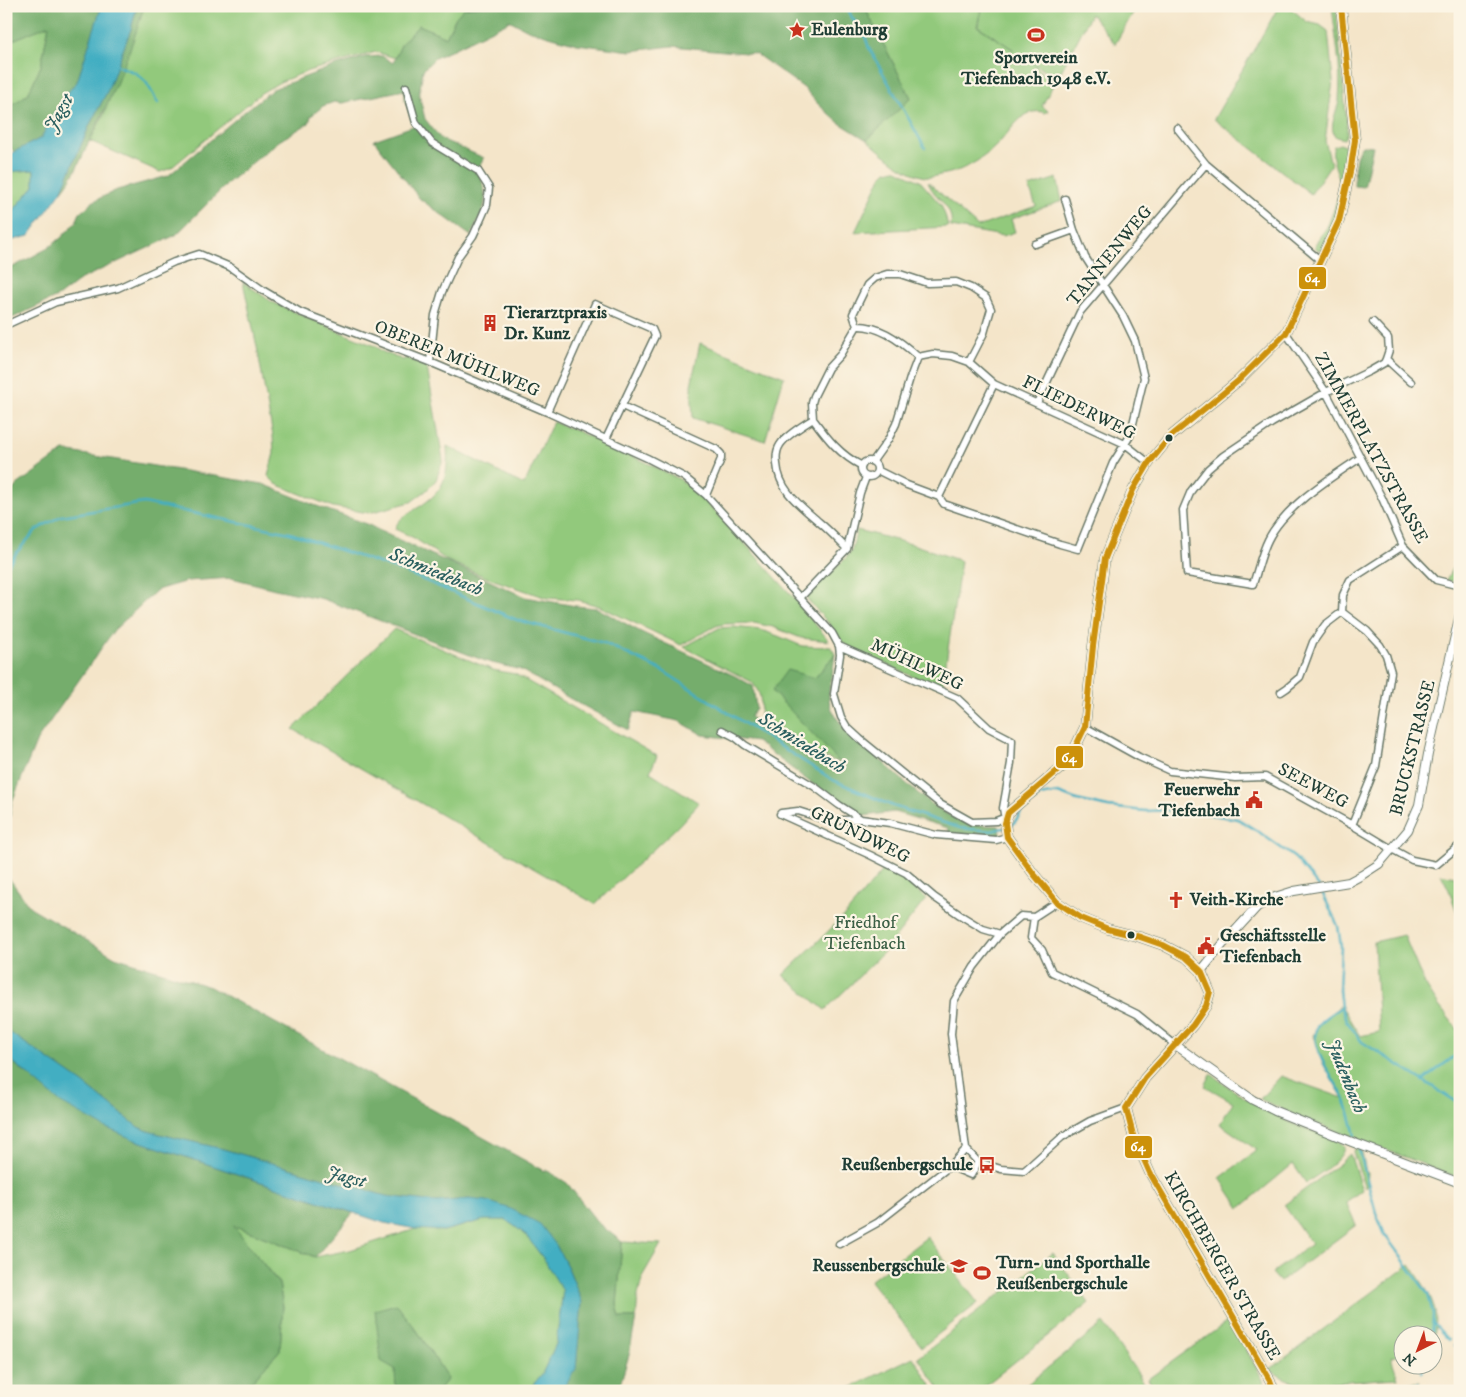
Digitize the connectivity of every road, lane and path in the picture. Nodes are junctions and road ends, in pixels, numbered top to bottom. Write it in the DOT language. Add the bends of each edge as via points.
graph roads {
  1 [pos="1341,6"];
  2 [pos="406,87"];
  3 [pos="1177,128"];
  4 [pos="1206,164"];
  5 [pos="1065,198"];
  6 [pos="1074,230"];
  7 [pos="1035,244"];
  8 [pos="1321,261"];
  9 [pos="1104,284"];
  10 [pos="1373,322"];
  11 [pos="6,324"];
  12 [pos="856,326"];
  13 [pos="1286,333"];
  14 [pos="918,357"];
  15 [pos="1386,360"];
  16 [pos="430,362"];
  17 [pos="969,362"];
  18 [pos="1411,382"];
  19 [pos="994,384"];
  20 [pos="1326,392"];
  21 [pos="1037,403"];
  22 [pos="622,406"];
  23 [pos="547,412"];
  24 [pos="814,419"];
  25 [pos="606,439"];
  26 [pos="1125,444"];
  27 [pos="1360,458"];
  28 [pos="872,461"];
  29 [pos="1149,463"];
  30 [pos="862,466"];
  31 [pos="877,470"];
  32 [pos="866,476"];
  33 [pos="706,495"];
  34 [pos="939,497"];
  35 [pos="1403,546"];
  36 [pos="847,548"];
  37 [pos="1460,586"];
  38 [pos="800,598"];
  39 [pos="1342,612"];
  40 [pos="1460,614"];
  41 [pos="839,646"];
  42 [pos="1460,652"];
  43 [pos="1451,653"];
  44 [pos="1281,692"];
  45 [pos="1085,728"];
  46 [pos="722,730"];
  47 [pos="861,819"];
  48 [pos="1006,820"];
  49 [pos="1352,825"];
  50 [pos="1007,835"];
  51 [pos="1460,845"];
  52 [pos="1392,849"];
  53 [pos="1057,902"];
  54 [pos="1034,917"];
  55 [pos="1000,934"];
  56 [pos="1201,971"];
  57 [pos="1174,1044"];
  58 [pos="1126,1108"];
  59 [pos="966,1149"];
  60 [pos="978,1162"];
  61 [pos="950,1166"];
  62 [pos="1460,1183"];
  63 [pos="839,1244"];
  64 [pos="1274,1391"];
  1 -- 8 [label="main road" via="1355,140 1339,221"];
  2 -- 16 [label="street" via="416,123 432,143 478,170 489,188 487,205 480,221 442,292 435,316"];
  3 -- 4 [label="street"];
  4 -- 8 [label="street"];
  4 -- 9 [label="street, TANNENWEG"];
  5 -- 6 [label="street"];
  6 -- 7 [label="street"];
  6 -- 9 [label="street" via="1086,257"];
  8 -- 13 [label="main road"];
  9 -- 21 [label="street, TANNENWEG" via="1080,312"];
  9 -- 26 [label="street" via="1135,341 1144,378 1130,436"];
  10 -- 15 [label="street" via="1388,338"];
  11 -- 16 [label="street, OBERER MÜHLWEG" via="56,302 118,288 199,254 230,267 300,312"];
  12 -- 14 [label="street" via="865,326 892,337"];
  12 -- 17 [label="street" via="853,314 867,285 875,278 900,274 928,283 956,282 986,298 991,309 984,333"];
  12 -- 24 [label="street" via="821,382 812,403"];
  13 -- 20 [label="street, ZIMMERPLATZSTRASSE"];
  13 -- 29 [label="main road" via="1238,381 1170,437"];
  14 -- 17 [label="street, FLIEDERWEG" via="933,354"];
  14 -- 28 [label="street" via="896,424"];
  15 -- 18 [label="street"];
  15 -- 20 [label="street"];
  16 -- 23 [label="street, OBERER MÜHLWEG"];
  17 -- 19 [label="street, FLIEDERWEG"];
  19 -- 21 [label="street, FLIEDERWEG"];
  19 -- 34 [label="street, FLIEDERWEG"];
  20 -- 27 [label="street, ZIMMERPLATZSTRASSE"];
  20 -- 27 [label="street" via="1223,456 1191,491 1183,510 1187,574 1253,584 1268,540 1280,521 1316,488"];
  21 -- 26 [label="street, FLIEDERWEG"];
  22 -- 23 [label="street" via="654,336 652,329 595,304"];
  22 -- 25 [label="street"];
  22 -- 33 [label="street" via="721,454"];
  23 -- 25 [label="street, OBERER MÜHLWEG"];
  24 -- 30 [label="street" via="837,449"];
  24 -- 36 [label="street" via="780,444 776,453 780,478 791,498"];
  25 -- 33 [label="street, OBERER MÜHLWEG" via="684,477"];
  26 -- 29 [label="street, FLIEDERWEG"];
  26 -- 34 [label="street" via="1113,463 1078,549 944,504"];
  27 -- 35 [label="street, ZIMMERPLATZSTRASSE"];
  28 -- 30 [label="street"];
  28 -- 31 [label="street"];
  29 -- 45 [label="main road" via="1133,490 1105,558"];
  30 -- 32 [label="street"];
  31 -- 32 [label="street" via="875,475"];
  31 -- 34 [label="street"];
  32 -- 36 [label="street"];
  33 -- 38 [label="street, OBERER MÜHLWEG"];
  35 -- 37 [label="street, ZIMMERPLATZSTRASSE" via="1436,580"];
  35 -- 39 [label="street" via="1350,580 1343,595"];
  36 -- 38 [label="street"];
  38 -- 41 [label="street, OBERER MÜHLWEG" via="832,633"];
  39 -- 44 [label="street" via="1325,625 1312,642 1300,677"];
  39 -- 49 [label="street" via="1380,644 1390,672 1376,766"];
  40 -- 43 [label="street, BRUCKSTRASSE"];
  41 -- 48 [label="street" via="834,694 847,727 940,804 972,822"];
  41 -- 48 [label="street, MÜHLWEG" via="957,698 989,728 1012,740 1003,808"];
  42 -- 43 [label="street"];
  43 -- 52 [label="street, BRUCKSTRASSE" via="1418,805 1408,830"];
  45 -- 48 [label="main road" via="1062,766 1008,813"];
  45 -- 49 [label="street, SEEWEG" via="1170,771 1235,778 1265,777"];
  46 -- 47 [label="street"];
  47 -- 50 [label="street" via="936,835 996,840"];
  47 -- 55 [label="street, GRUNDWEG" via="830,821 798,811 780,814 906,873 960,916"];
  48 -- 50 [label="main road"];
  49 -- 52 [label="street, SEEWEG"];
  50 -- 53 [label="main road"];
  51 -- 52 [label="street, SEEWEG" via="1436,865 1412,860"];
  52 -- 56 [label="street, BRUCKSTRASSE" via="1379,864 1349,882 1294,891 1257,907"];
  53 -- 54 [label="street"];
  53 -- 56 [label="main road" via="1081,918 1140,937 1186,957"];
  54 -- 55 [label="street" via="1021,916"];
  54 -- 57 [label="street" via="1031,938 1042,950 1052,972 1137,1014"];
  55 -- 59 [label="street" via="974,967 954,1001 951,1034"];
  56 -- 57 [label="main road" via="1210,992 1206,1006 1193,1026"];
  57 -- 58 [label="main road" via="1144,1078"];
  57 -- 62 [label="street" via="1253,1100 1275,1111"];
  58 -- 60 [label="street" via="1090,1121 1062,1137 1024,1171"];
  58 -- 64 [label="main road, KIRCHBERGER STRASSE" via="1150,1173"];
  59 -- 60 [label="street"];
  59 -- 61 [label="street"];
  60 -- 61 [label="street" via="971,1175"];
  61 -- 63 [label="street" via="877,1224"];
}
